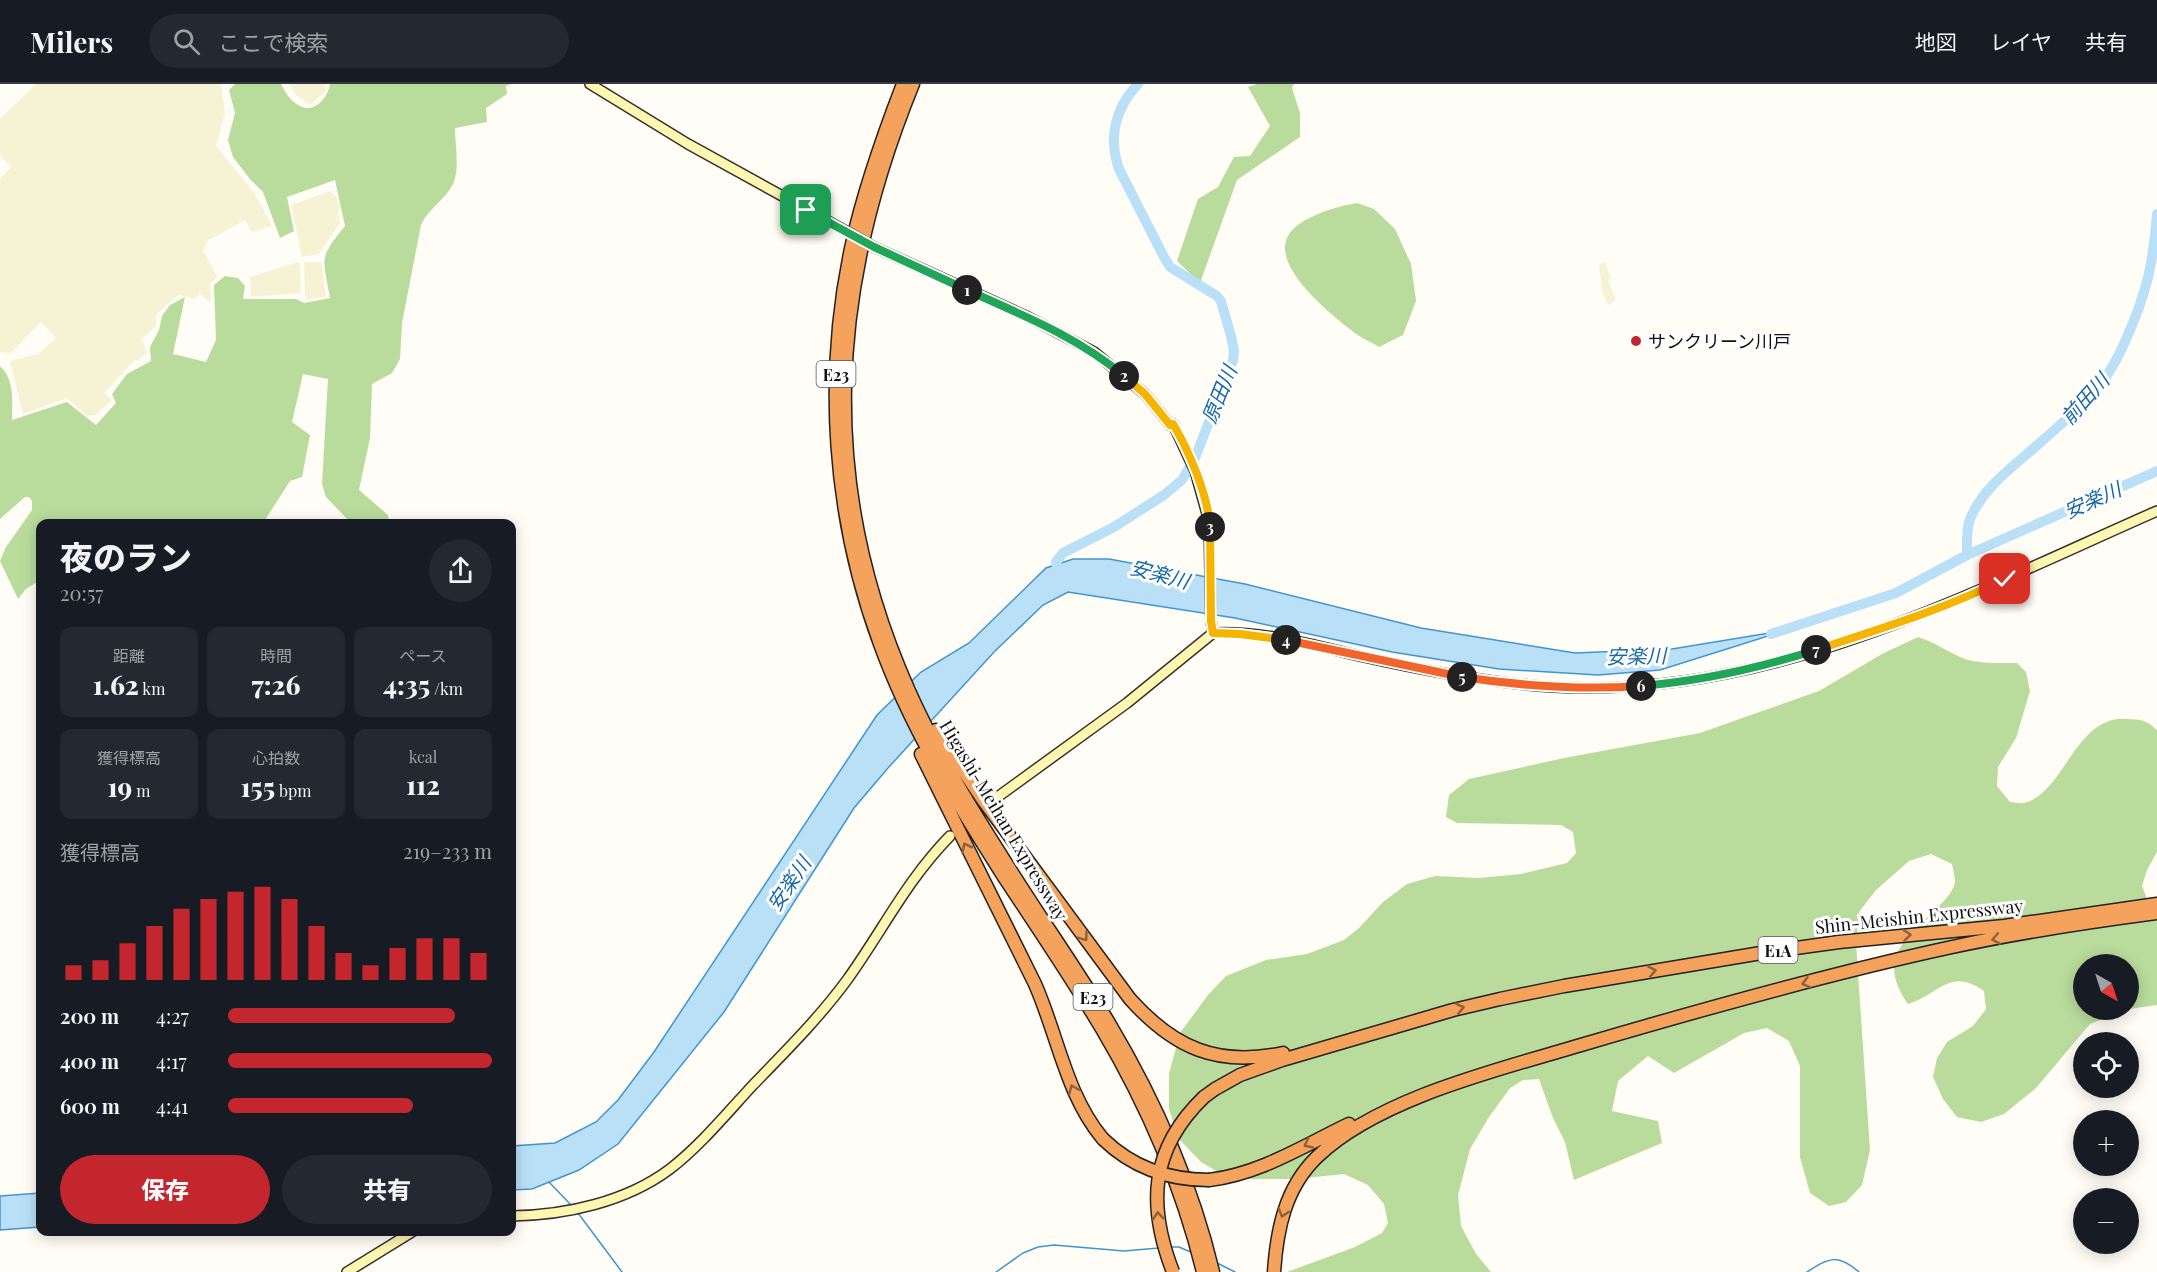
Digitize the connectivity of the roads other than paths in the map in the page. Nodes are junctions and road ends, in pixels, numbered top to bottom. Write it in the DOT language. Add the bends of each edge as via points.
graph roads {
  1 [pos="590,84"];
  2 [pos="903,84"];
  3 [pos="913,84"];
  4 [pos="2157,511"];
  5 [pos="1213,633"];
  6 [pos="890,664"];
  7 [pos="943,768"];
  8 [pos="992,801"];
  9 [pos="950,836"];
  10 [pos="2157,904"];
  11 [pos="2157,913"];
  12 [pos="1404,1024"];
  13 [pos="1599,1040"];
  14 [pos="516,1216"];
  15 [pos="406,1236"];
  16 [pos="1202,1246"];
  17 [pos="347,1272"];
  18 [pos="1173,1272"];
  19 [pos="1203,1272"];
  20 [pos="1213,1272"];
  21 [pos="1274,1272"];
  1 -- 5 [label="main road, bridge" via="696,149 874,247 1028,317 1094,352 1145,394 1173,424 1195,471 1209,521"];
  2 -- 6 [label="highway, Higashi-Meihan Expressway / E23" via="860,212 847,272 838,337 836,404 839,470 850,538 870,616"];
  3 -- 6 [label="highway, Higashi-Meihan Expressway / E23" via="878,182 861,246 845,369 845,434 855,514"];
  4 -- 5 [label="main road" via="1979,592 1887,626 1756,668 1684,682 1609,688 1501,682 1303,643"];
  5 -- 8 [label="main road" via="1127,703"];
  6 -- 7 [label="highway"];
  6 -- 7 [label="highway, Higashi-Meihan Expressway / E23" via="921,717"];
  7 -- 12 [label="highway, one-way" via="1038,873 1130,999 1150,1022 1173,1038 1198,1050 1240,1058 1275,1055"];
  13 -- 7 [label="highway, one-way, bridge" via="1522,1056 1443,1082 1278,1160 1230,1177 1195,1180 1146,1170 1112,1147 1095,1129 1078,1100 1043,1001 993,899"];
  7 -- 16 [label="highway, Higashi-Meihan Expressway / E23" via="979,838 1077,989 1136,1090"];
  9 -- 14 [label="main road" via="909,884 827,1006 670,1169 621,1196 569,1210"];
  12 -- 10 [label="highway, Shin-Meishin Expressway / E1A, one-way" via="1554,988 1767,952 2004,926"];
  11 -- 13 [label="highway, Shin-Meishin Expressway / E1A, one-way" via="2049,929 1914,956"];
  18 -- 12 [label="highway, one-way, bridge" via="1158,1221 1158,1179 1167,1149 1189,1113 1204,1097 1255,1069"];
  13 -- 21 [label="highway, E1A, one-way" via="1494,1071 1399,1106 1349,1131 1307,1167 1295,1185 1282,1215"];
  15 -- 17 [label="main road"];
  16 -- 19 [label="highway, Higashi-Meihan Expressway / E23"];
  16 -- 20 [label="highway, Higashi-Meihan Expressway / E23"];
}
